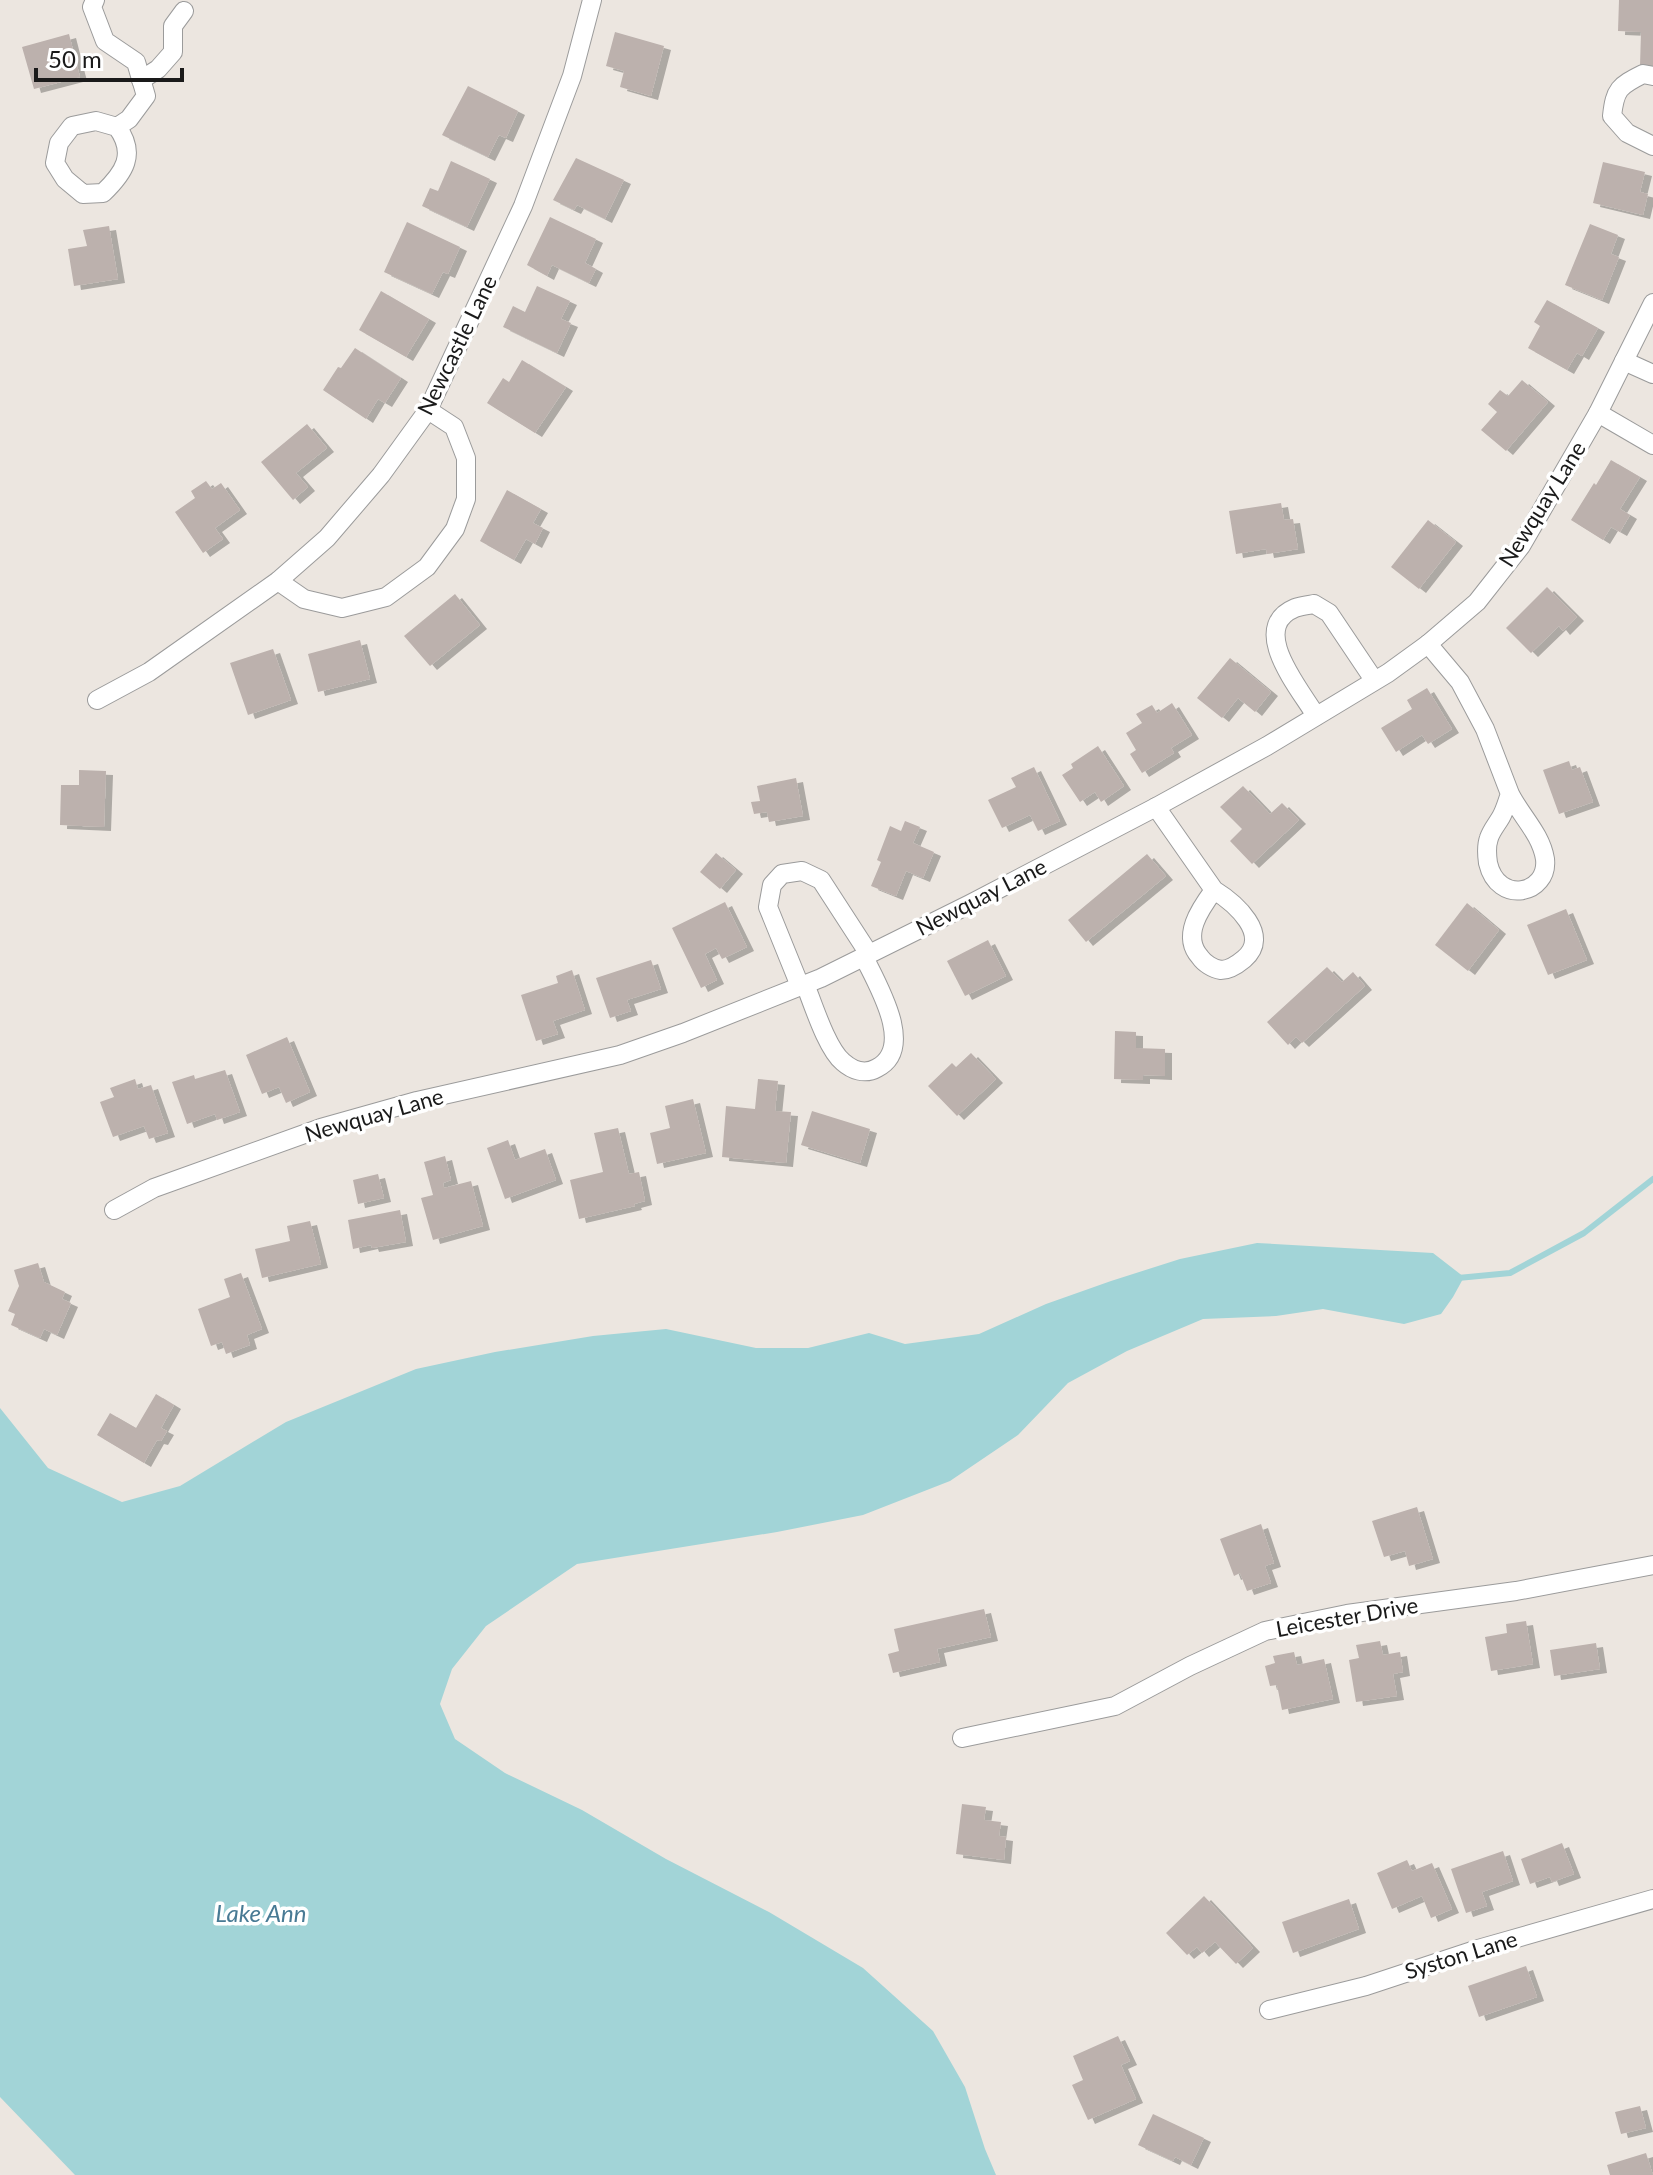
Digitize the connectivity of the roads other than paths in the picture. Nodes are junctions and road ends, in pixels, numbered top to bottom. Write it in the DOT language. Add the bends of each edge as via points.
graph roads {
  1 [pos="95,0"];
  2 [pos="592,0"];
  3 [pos="184,11"];
  4 [pos="1653,76"];
  5 [pos="141,80"];
  6 [pos="117,127"];
  7 [pos="1653,146"];
  8 [pos="1653,303"];
  9 [pos="1624,361"];
  10 [pos="1653,374"];
  11 [pos="428,410"];
  12 [pos="1598,413"];
  13 [pos="1653,445"];
  14 [pos="278,581"];
  15 [pos="1428,644"];
  16 [pos="1374,680"];
  17 [pos="97,700"];
  18 [pos="1316,716"];
  19 [pos="1510,794"];
  20 [pos="1156,807"];
  21 [pos="1214,890"];
  22 [pos="866,955"];
  23 [pos="803,985"];
  24 [pos="114,1210"];
  25 [pos="1653,1565"];
  26 [pos="962,1738"];
  27 [pos="1653,1899"];
  28 [pos="1269,2010"];
  1 -- 5 [label="street" via="92,7 105,41 136,62"];
  2 -- 11 [label="street, Newcastle Lane" via="572,76 523,206"];
  3 -- 5 [label="street" via="173,26 173,52"];
  4 -- 7 [label="street" via="1643,74 1628,82 1614,96 1612,116 1627,133"];
  5 -- 6 [label="street" via="146,96"];
  6 -- 6 [label="street" via="96,121 72,126 59,143 55,163 83,194 103,193 120,176 128,158"];
  8 -- 9 [label="street, Newquay Lane"];
  9 -- 10 [label="street"];
  9 -- 12 [label="street, Newquay Lane"];
  11 -- 14 [label="street, Newcastle Lane" via="327,538"];
  11 -- 14 [label="street" via="454,427 466,458 466,499 455,529 427,567 386,597 342,608 304,599"];
  12 -- 13 [label="street"];
  12 -- 15 [label="street, Newquay Lane" via="1521,546 1477,602"];
  14 -- 17 [label="street, Newcastle Lane" via="149,672"];
  15 -- 16 [label="street, Newquay Lane"];
  15 -- 19 [label="street" via="1460,682"];
  16 -- 18 [label="street, Newquay Lane"];
  16 -- 18 [label="street" via="1329,613 1314,604 1294,608 1275,633 1277,654"];
  18 -- 20 [label="street, Newquay Lane"];
  19 -- 19 [label="street" via="1489,838 1487,856 1491,874 1502,887 1516,892 1542,878 1545,863 1542,844"];
  20 -- 21 [label="street"];
  20 -- 22 [label="street, Newquay Lane"];
  22 -- 23 [label="street, Newquay Lane"];
  22 -- 23 [label="street" via="895,1036 891,1057 876,1070 858,1071 841,1061"];
  22 -- 23 [label="street" via="821,880 802,871 782,874 772,885 768,907"];
  23 -- 24 [label="street, Newquay Lane" via="620,1055 321,1128 154,1188"];
  25 -- 26 [label="street, Leicester Drive" via="1265,1631 1115,1706"];
  27 -- 28 [label="street, Syston Lane"];
}
